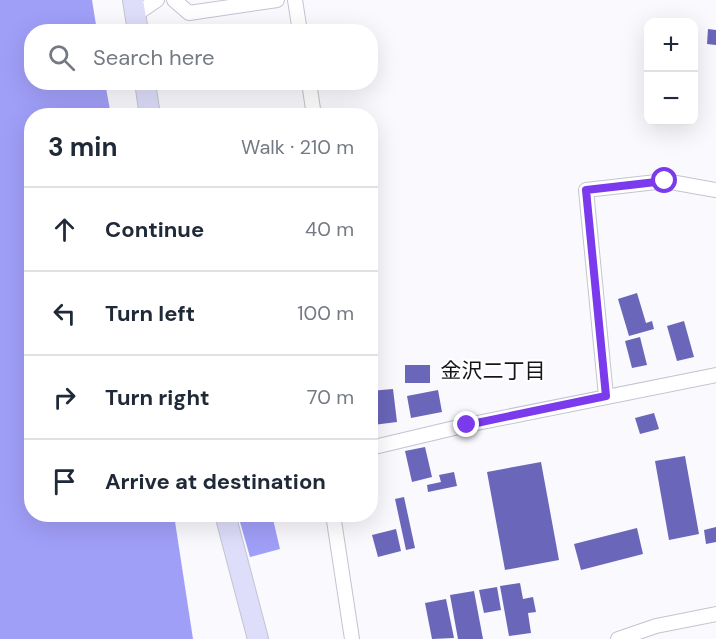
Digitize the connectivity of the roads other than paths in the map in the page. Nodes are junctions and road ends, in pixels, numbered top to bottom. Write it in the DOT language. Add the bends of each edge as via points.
graph roads {
  1 [pos="157,0"];
  2 [pos="174,0"];
  3 [pos="277,0"];
  4 [pos="295,0"];
  5 [pos="229,3"];
  6 [pos="135,15"];
  7 [pos="299,24"];
  8 [pos="146,90"];
  9 [pos="310,90"];
  10 [pos="149,108"];
  11 [pos="313,108"];
  12 [pos="716,189"];
  13 [pos="716,375"];
  14 [pos="606,396"];
  15 [pos="378,446"];
  16 [pos="227,522"];
  17 [pos="334,522"];
  18 [pos="716,614"];
  19 [pos="258,639"];
  20 [pos="351,639"];
  21 [pos="618,639"];
  1 -- 6 [label="street"];
  2 -- 5 [label="street" via="189,13"];
  3 -- 5 [label="street"];
  4 -- 7 [label="street"];
  8 -- 10 [label="main road"];
  9 -- 11 [label="street"];
  12 -- 14 [label="street" via="665,181 586,190"];
  13 -- 14 [label="street"];
  14 -- 15 [label="street"];
  16 -- 19 [label="main road"];
  17 -- 20 [label="street"];
  18 -- 21 [label="street" via="656,626"];
}
